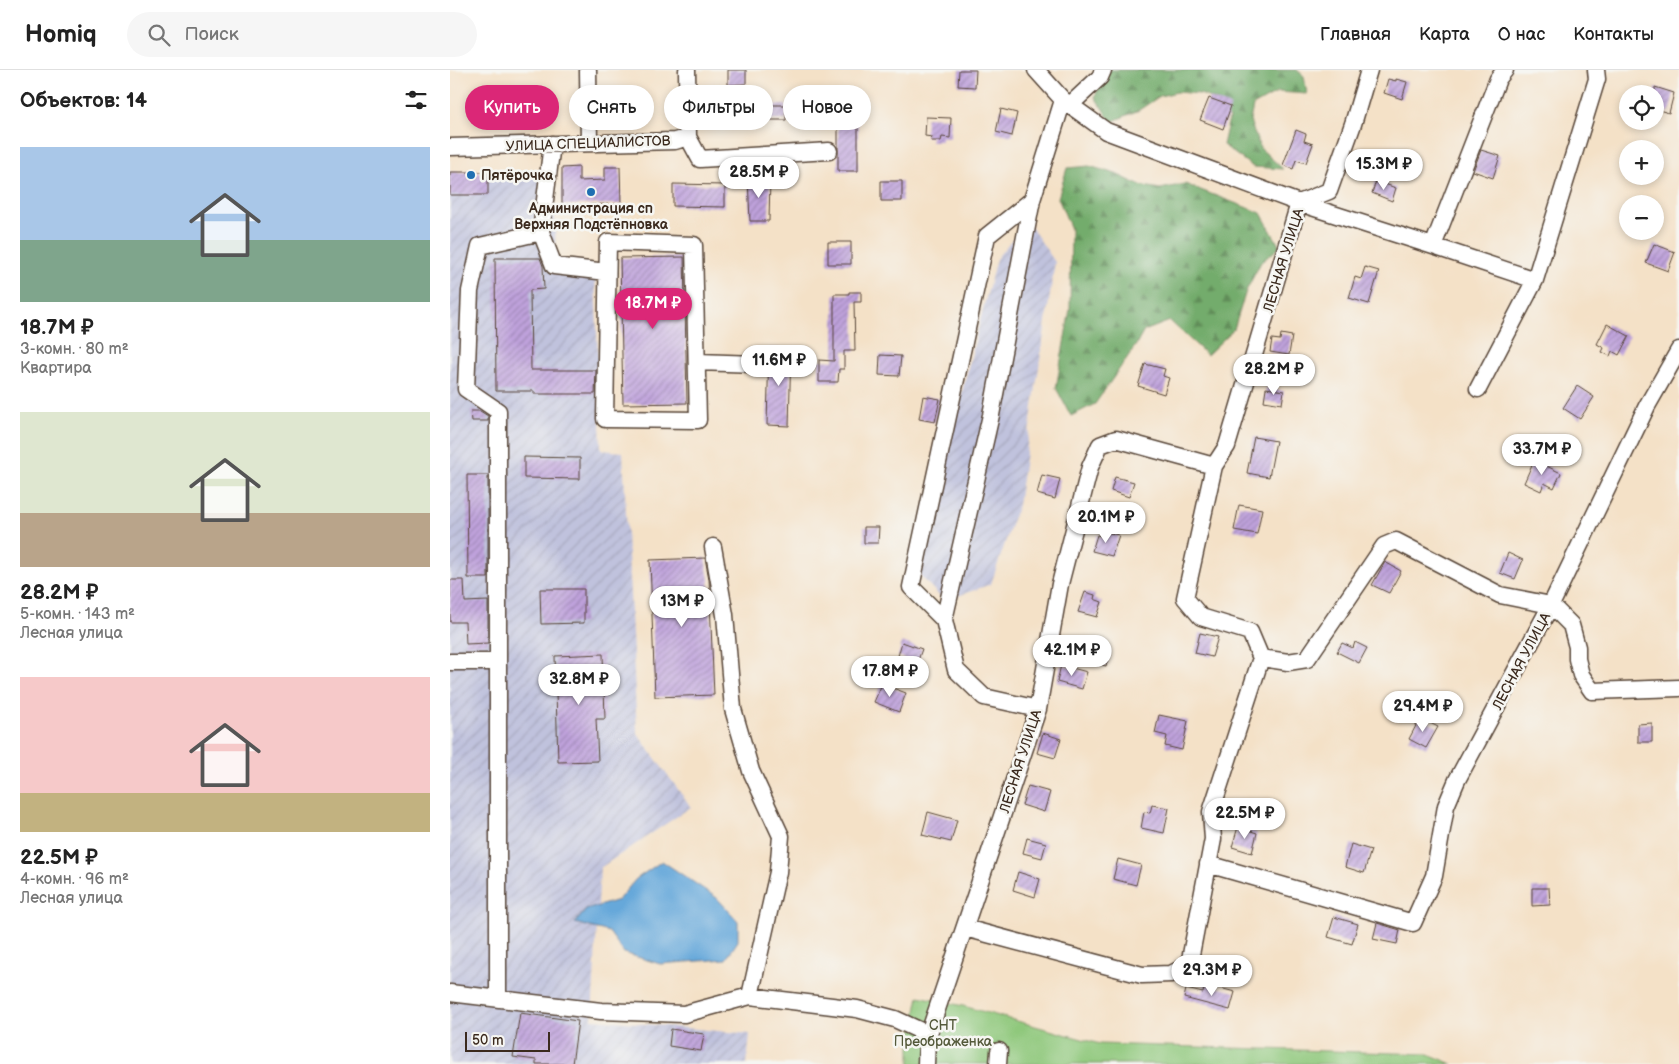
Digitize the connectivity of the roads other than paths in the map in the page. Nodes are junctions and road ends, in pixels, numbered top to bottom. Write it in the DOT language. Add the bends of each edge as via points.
graph roads {
  1 [pos="588,70"];
  2 [pos="688,70"];
  3 [pos="1036,70"];
  4 [pos="1103,70"];
  5 [pos="1369,70"];
  6 [pos="1505,70"];
  7 [pos="1596,70"];
  8 [pos="1067,102"];
  9 [pos="688,136"];
  10 [pos="589,143"];
  11 [pos="552,144"];
  12 [pos="450,147"];
  13 [pos="830,151"];
  14 [pos="1032,200"];
  15 [pos="1299,203"];
  16 [pos="541,232"];
  17 [pos="1433,246"];
  18 [pos="607,272"];
  19 [pos="1535,280"];
  20 [pos="1679,350"];
  21 [pos="697,362"];
  22 [pos="757,364"];
  23 [pos="1478,389"];
  24 [pos="1214,466"];
  25 [pos="713,547"];
  26 [pos="1551,605"];
  27 [pos="944,620"];
  28 [pos="1261,658"];
  29 [pos="450,662"];
  30 [pos="498,662"];
  31 [pos="1679,688"];
  32 [pos="1038,708"];
  33 [pos="1208,864"];
  34 [pos="965,928"];
  35 [pos="450,993"];
  36 [pos="750,996"];
  37 [pos="498,999"];
  38 [pos="927,1038"];
  39 [pos="926,1064"];
  1 -- 10 [label="street"];
  2 -- 9 [label="street, УЛИЦА СПЕЦИАЛИСТОВ"];
  3 -- 8 [label="street"];
  4 -- 8 [label="street" via="1100,78"];
  5 -- 15 [label="street, ЛЕСНАЯ УЛИЦА" via="1354,124 1329,191"];
  6 -- 17 [label="street" via="1498,79"];
  7 -- 19 [label="street" via="1597,79"];
  8 -- 14 [label="street"];
  8 -- 15 [label="street" via="1106,131"];
  9 -- 10 [label="street, УЛИЦА СПЕЦИАЛИСТОВ" via="675,140"];
  9 -- 13 [label="street" via="700,159"];
  10 -- 11 [label="street, УЛИЦА СПЕЦИАЛИСТОВ"];
  11 -- 12 [label="street, УЛИЦА СПЕЦИАЛИСТОВ"];
  11 -- 16 [label="street"];
  14 -- 27 [label="street" via="991,415"];
  14 -- 27 [label="street" via="988,236 911,587"];
  15 -- 17 [label="street"];
  15 -- 24 [label="street, ЛЕСНАЯ УЛИЦА" via="1227,446"];
  16 -- 18 [label="street" via="554,266"];
  16 -- 30 [label="street" via="480,246 470,291 466,389 498,411"];
  17 -- 19 [label="street"];
  18 -- 21 [label="street" via="608,242 694,245"];
  18 -- 21 [label="street" via="605,419 698,420"];
  19 -- 23 [label="street"];
  20 -- 26 [label="street, ЛЕСНАЯ УЛИЦА" via="1647,406"];
  21 -- 22 [label="street"];
  24 -- 28 [label="street, ЛЕСНАЯ УЛИЦА" via="1185,598 1201,617 1250,632"];
  24 -- 32 [label="street, ЛЕСНАЯ УЛИЦА" via="1116,438 1100,445 1090,467 1060,584"];
  25 -- 36 [label="street" via="725,615 733,709 751,771 781,836 778,872"];
  26 -- 28 [label="street" via="1500,594 1396,541 1384,546 1306,659 1288,662"];
  26 -- 31 [label="street" via="1571,625 1581,675 1592,691"];
  26 -- 33 [label="street, ЛЕСНАЯ УЛИЦА" via="1457,780 1446,806 1434,876 1413,923"];
  27 -- 32 [label="street" via="956,670 984,697"];
  28 -- 33 [label="street" via="1211,812 1213,839"];
  29 -- 30 [label="street"];
  30 -- 37 [label="street"];
  32 -- 34 [label="street, ЛЕСНАЯ УЛИЦА"];
  33 -- 34 [label="street" via="1189,965 1171,974 1142,975"];
  34 -- 38 [label="street, ЛЕСНАЯ УЛИЦА"];
  35 -- 37 [label="street"];
  36 -- 37 [label="street" via="684,1014 601,1011"];
  36 -- 38 [label="street" via="857,1009 904,1023 922,1031"];
  38 -- 39 [label="street, ЛЕСНАЯ УЛИЦА"];
}
